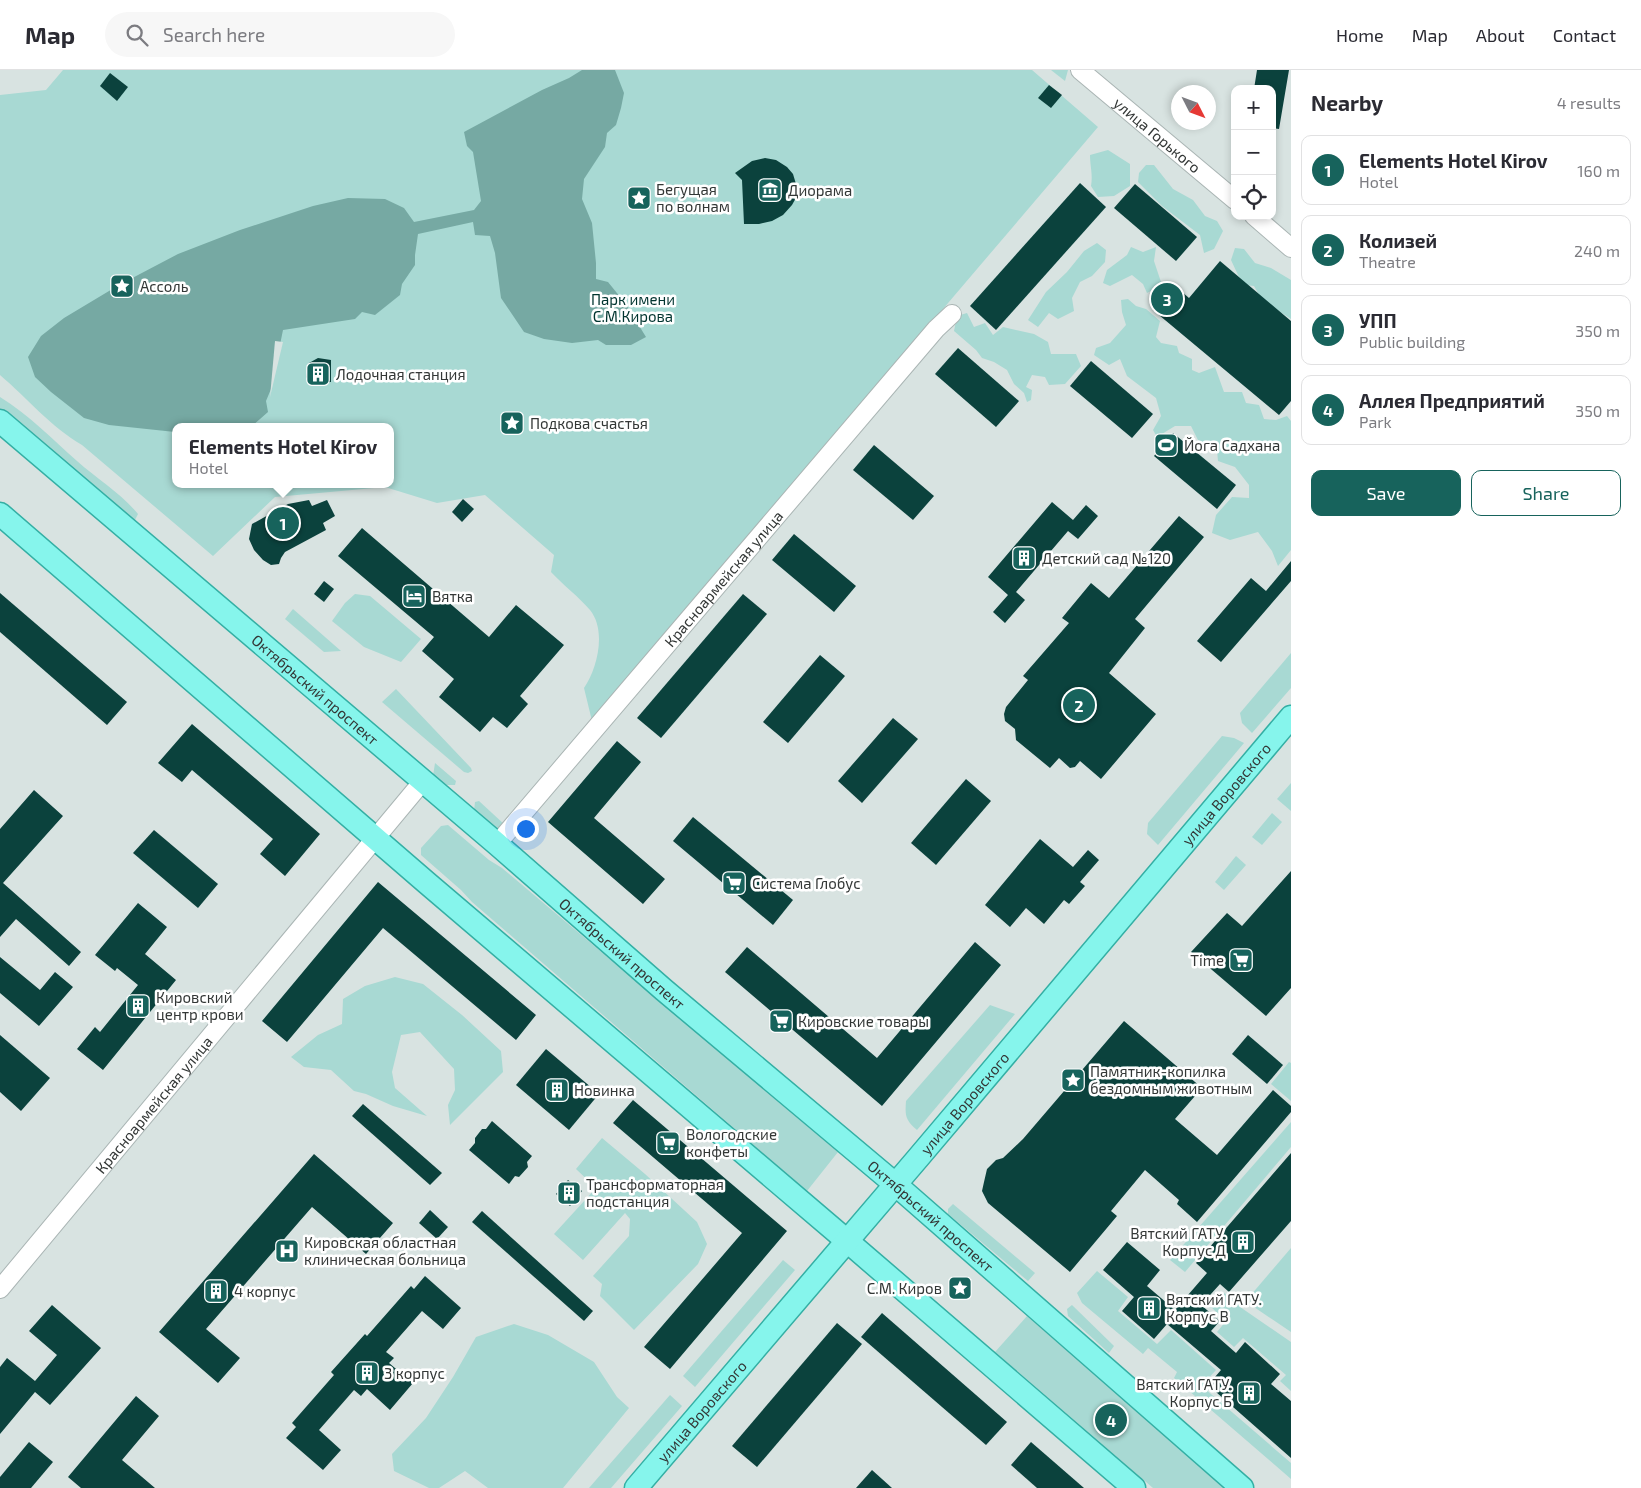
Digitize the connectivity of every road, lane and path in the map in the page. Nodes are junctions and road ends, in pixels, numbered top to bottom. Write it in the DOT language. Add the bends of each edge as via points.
graph roads {
  1 [pos="1080,70"];
  2 [pos="1231,197"];
  3 [pos="1259,220"];
  4 [pos="1291,248"];
  5 [pos="952,314"];
  6 [pos="0,421"];
  7 [pos="0,514"];
  8 [pos="1291,716"];
  9 [pos="423,781"];
  10 [pos="376,838"];
  11 [pos="497,844"];
  12 [pos="895,1184"];
  13 [pos="846,1240"];
  14 [pos="0,1289"];
  15 [pos="636,1488"];
  16 [pos="1134,1488"];
  17 [pos="1242,1488"];
  1 -- 2 [label="street, улица Горького"];
  3 -- 4 [label="street"];
  5 -- 11 [label="street, Красноармейская улица"];
  6 -- 9 [label="main road, Октябрьский проспект"];
  7 -- 10 [label="main road"];
  8 -- 12 [label="main road, улица Воровского"];
  9 -- 10 [label="street, Красноармейская улица"];
  9 -- 11 [label="main road, Октябрьский проспект"];
  10 -- 13 [label="main road"];
  10 -- 14 [label="street, Красноармейская улица"];
  11 -- 12 [label="main road, Октябрьский проспект" via="664,990"];
  12 -- 13 [label="main road, улица Воровского"];
  12 -- 17 [label="main road, Октябрьский проспект"];
  13 -- 15 [label="main road, улица Воровского"];
  13 -- 16 [label="main road"];
}
